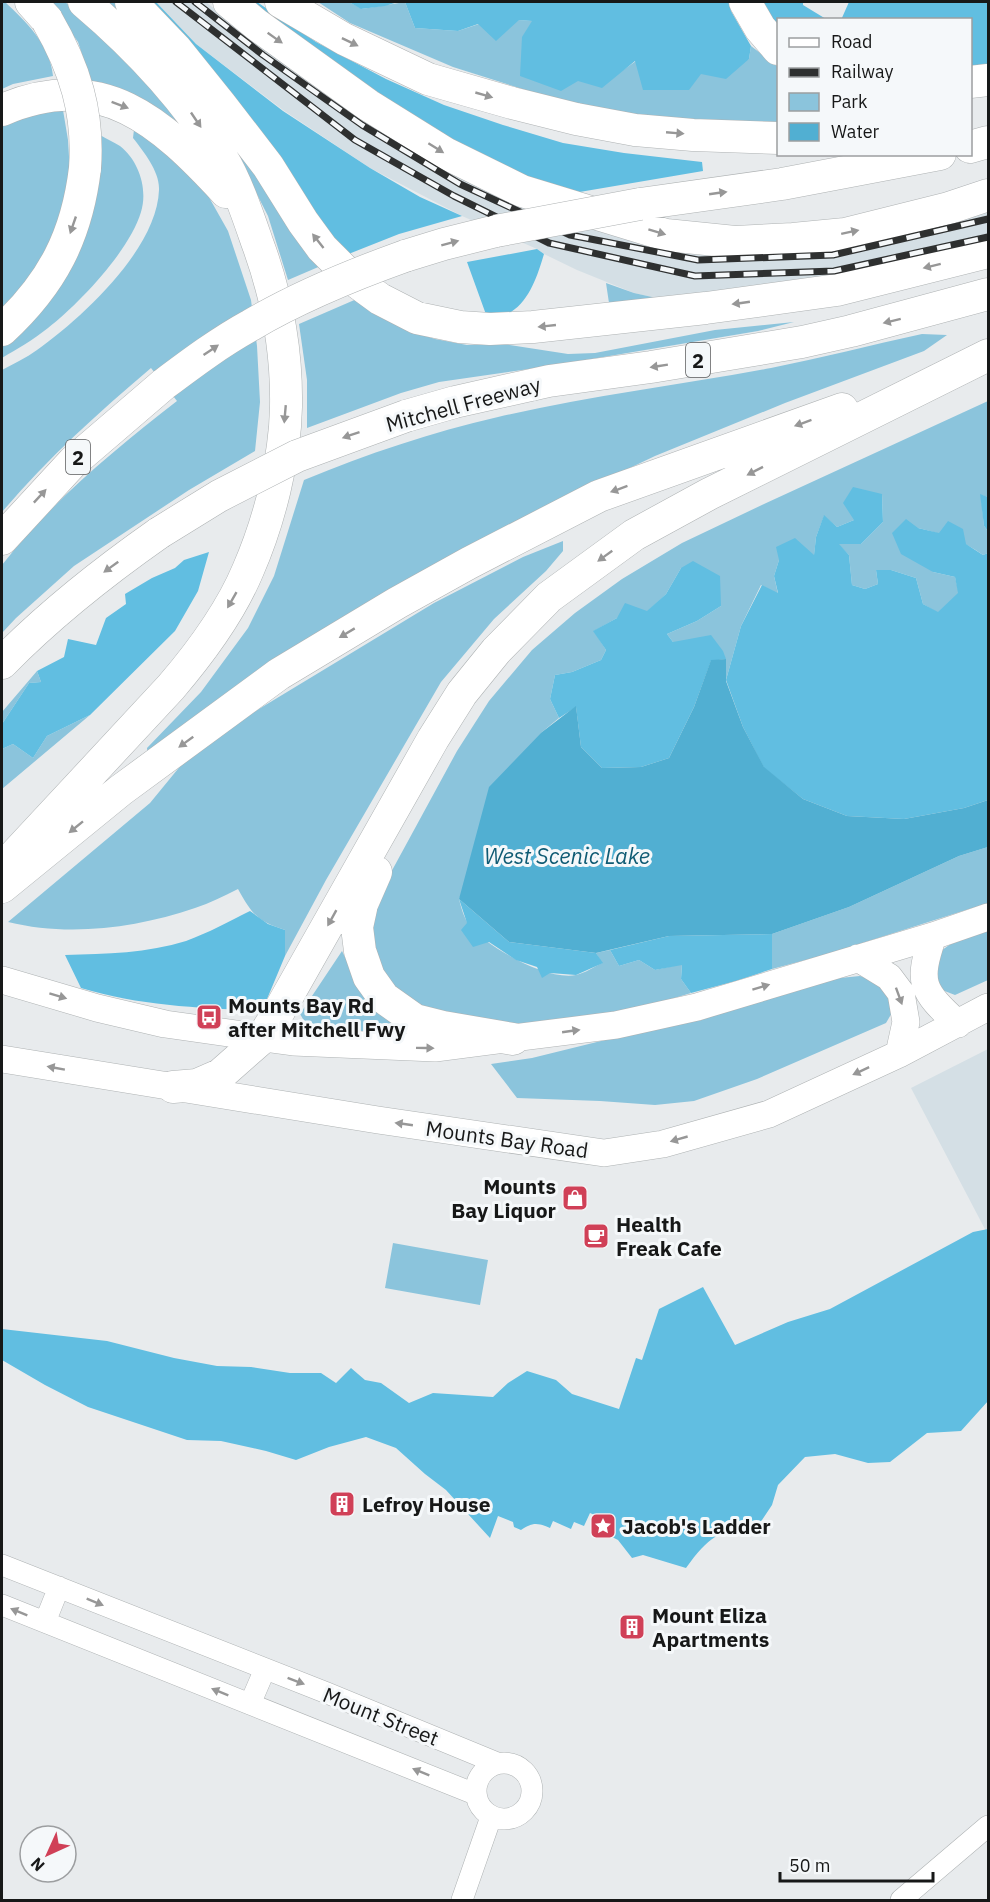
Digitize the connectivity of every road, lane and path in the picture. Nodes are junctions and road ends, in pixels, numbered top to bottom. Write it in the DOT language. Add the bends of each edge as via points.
graph roads {
  1 [pos="84,2"];
  2 [pos="131,2"];
  3 [pos="230,2"];
  4 [pos="281,2"];
  5 [pos="745,2"];
  6 [pos="39,11"];
  7 [pos="777,48"];
  8 [pos="988,80"];
  9 [pos="972,82"];
  10 [pos="2,110"];
  11 [pos="988,123"];
  12 [pos="972,127"];
  13 [pos="777,138"];
  14 [pos="988,142"];
  15 [pos="972,146"];
  16 [pos="929,156"];
  17 [pos="988,195"];
  18 [pos="248,216"];
  19 [pos="988,252"];
  20 [pos="988,294"];
  21 [pos="2,330"];
  22 [pos="982,358"];
  23 [pos="2,539"];
  24 [pos="2,663"];
  25 [pos="433,739"];
  26 [pos="2,868"];
  27 [pos="2,887"];
  28 [pos="988,917"];
  29 [pos="933,936"];
  30 [pos="858,958"];
  31 [pos="2,980"];
  32 [pos="988,1007"];
  33 [pos="958,1024"];
  34 [pos="262,1038"];
  35 [pos="513,1039"];
  36 [pos="899,1054"];
  37 [pos="2,1059"];
  38 [pos="173,1087"];
  39 [pos="2,1565"];
  40 [pos="59,1587"];
  41 [pos="2,1605"];
  42 [pos="45,1622"];
  43 [pos="265,1669"];
  44 [pos="250,1704"];
  45 [pos="497,1763"];
  46 [pos="475,1794"];
  47 [pos="490,1817"];
  48 [pos="988,1826"];
  49 [pos="462,1900"];
  50 [pos="901,1900"];
  1 -- 18 [label="highway, one-way" via="121,34 183,101 223,160"];
  19 -- 2 [label="highway, one-way" via="837,290 706,308 523,328 460,327 417,318 354,280 322,248 268,166 221,105"];
  3 -- 17 [label="highway, one-way" via="368,105 445,153 522,191 666,235 735,242 845,234"];
  4 -- 13 [label="highway, one-way" via="344,39 428,79 512,103 635,130"];
  5 -- 7 [label="highway"];
  6 -- 21 [label="highway, one-way, bridge" via="69,62 82,103 87,143 85,168 80,206 63,251 34,297"];
  8 -- 9 [label="highway"];
  10 -- 18 [label="highway, one-way" via="31,99 71,95 128,108 176,141"];
  11 -- 12 [label="highway"];
  14 -- 15 [label="highway"];
  23 -- 16 [label="highway, 2, one-way, bridge" via="73,462 164,384 223,342 329,285 405,256 496,231"];
  18 -- 26 [label="highway, one-way" via="276,306 286,407 281,455 265,525 248,572 201,650 171,687"];
  20 -- 24 [label="highway, Mitchell Freeway / 2, one-way, bridge" via="802,342 540,383 455,402 297,456 219,496 159,533 89,583"];
  22 -- 25 [label="highway, one-way" via="634,535 549,597 496,651 462,693"];
  22 -- 27 [label="highway, one-way" via="599,496 469,563 279,674 121,790"];
  25 -- 34 [label="highway, one-way"];
  25 -- 35 [label="highway" via="362,904 357,927 360,951 369,977 384,998 415,1020"];
  28 -- 29 [label="main road"];
  29 -- 30 [label="main road"];
  29 -- 33 [label="main road" via="925,961 924,982 936,1003"];
  35 -- 30 [label="main road, one-way" via="616,1025 697,1007"];
  30 -- 36 [label="main road, one-way" via="889,977 901,993 906,1022"];
  31 -- 34 [label="main road, one-way" via="165,1024"];
  32 -- 33 [label="main road, Mounts Bay Road"];
  33 -- 36 [label="main road, Mounts Bay Road"];
  34 -- 35 [label="main road, one-way" via="435,1048"];
  34 -- 38 [label="highway" via="220,1075 197,1085"];
  36 -- 38 [label="main road, Mounts Bay Road, one-way" via="768,1114 663,1144 604,1153"];
  38 -- 37 [label="main road, Mounts Bay Road, one-way"];
  39 -- 40 [label="street, Mount Street"];
  40 -- 42 [label="street"];
  40 -- 43 [label="street, Mount Street, one-way"];
  42 -- 41 [label="street, Mount Street, one-way"];
  44 -- 42 [label="street, Mount Street, one-way"];
  43 -- 44 [label="street"];
  43 -- 45 [label="street, Mount Street, one-way"];
  46 -- 44 [label="street, Mount Street, one-way"];
  45 -- 46 [label="street" via="480,1774"];
  45 -- 47 [label="street" via="509,1763 528,1776 531,1799 515,1818"];
  46 -- 47 [label="street" via="477,1803"];
  47 -- 49 [label="street"];
  48 -- 50 [label="street"];
}
